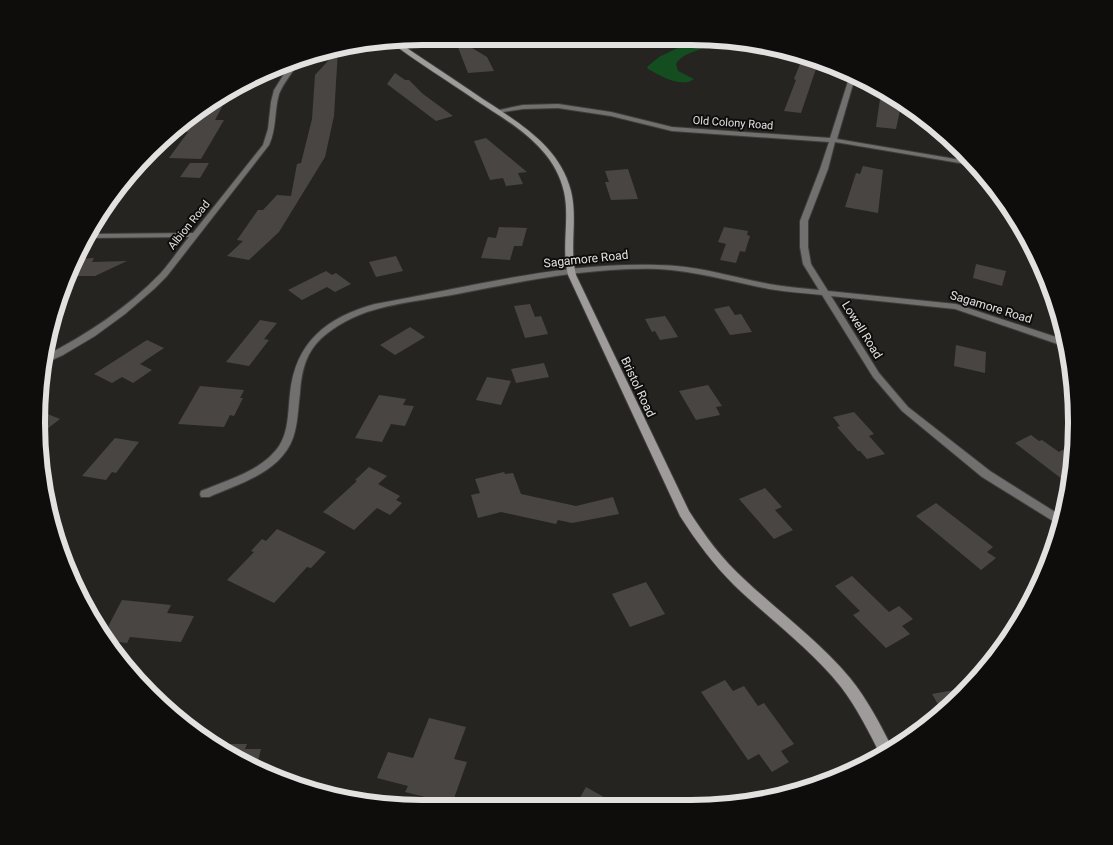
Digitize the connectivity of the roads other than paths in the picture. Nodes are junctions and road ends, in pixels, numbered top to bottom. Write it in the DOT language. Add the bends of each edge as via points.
graph roads {
  1 [pos="400,46"];
  2 [pos="291,69"];
  3 [pos="851,81"];
  4 [pos="497,111"];
  5 [pos="833,140"];
  6 [pos="963,162"];
  7 [pos="195,235"];
  8 [pos="95,236"];
  9 [pos="571,271"];
  10 [pos="823,292"];
  11 [pos="1059,342"];
  12 [pos="51,357"];
  13 [pos="205,494"];
  14 [pos="1056,518"];
  15 [pos="884,746"];
  1 -- 4 [label="street, Bristol Road"];
  2 -- 7 [label="street, Albion Road" via="276,94 268,141"];
  3 -- 5 [label="street, Lowell Road"];
  4 -- 5 [label="street, Old Colony Road" via="558,106 611,114 672,129"];
  4 -- 9 [label="street, Bristol Road" via="542,145 562,175 570,208 568,252"];
  5 -- 6 [label="street, Old Colony Road"];
  5 -- 10 [label="street, Lowell Road" via="804,222 807,264"];
  7 -- 8 [label="street"];
  7 -- 12 [label="street, Albion Road" via="137,301 104,326"];
  9 -- 10 [label="street, Sagamore Road" via="629,266 669,267 772,287"];
  9 -- 13 [label="street, Sagamore Road" via="385,305 336,323 314,342 303,357 288,437 279,453 252,473"];
  9 -- 15 [label="street, Bristol Road" via="671,489 699,539 728,573 796,632 843,681 866,711"];
  10 -- 11 [label="street, Sagamore Road" via="956,307"];
  10 -- 14 [label="street, Lowell Road" via="876,375 905,410 986,474"];
}
